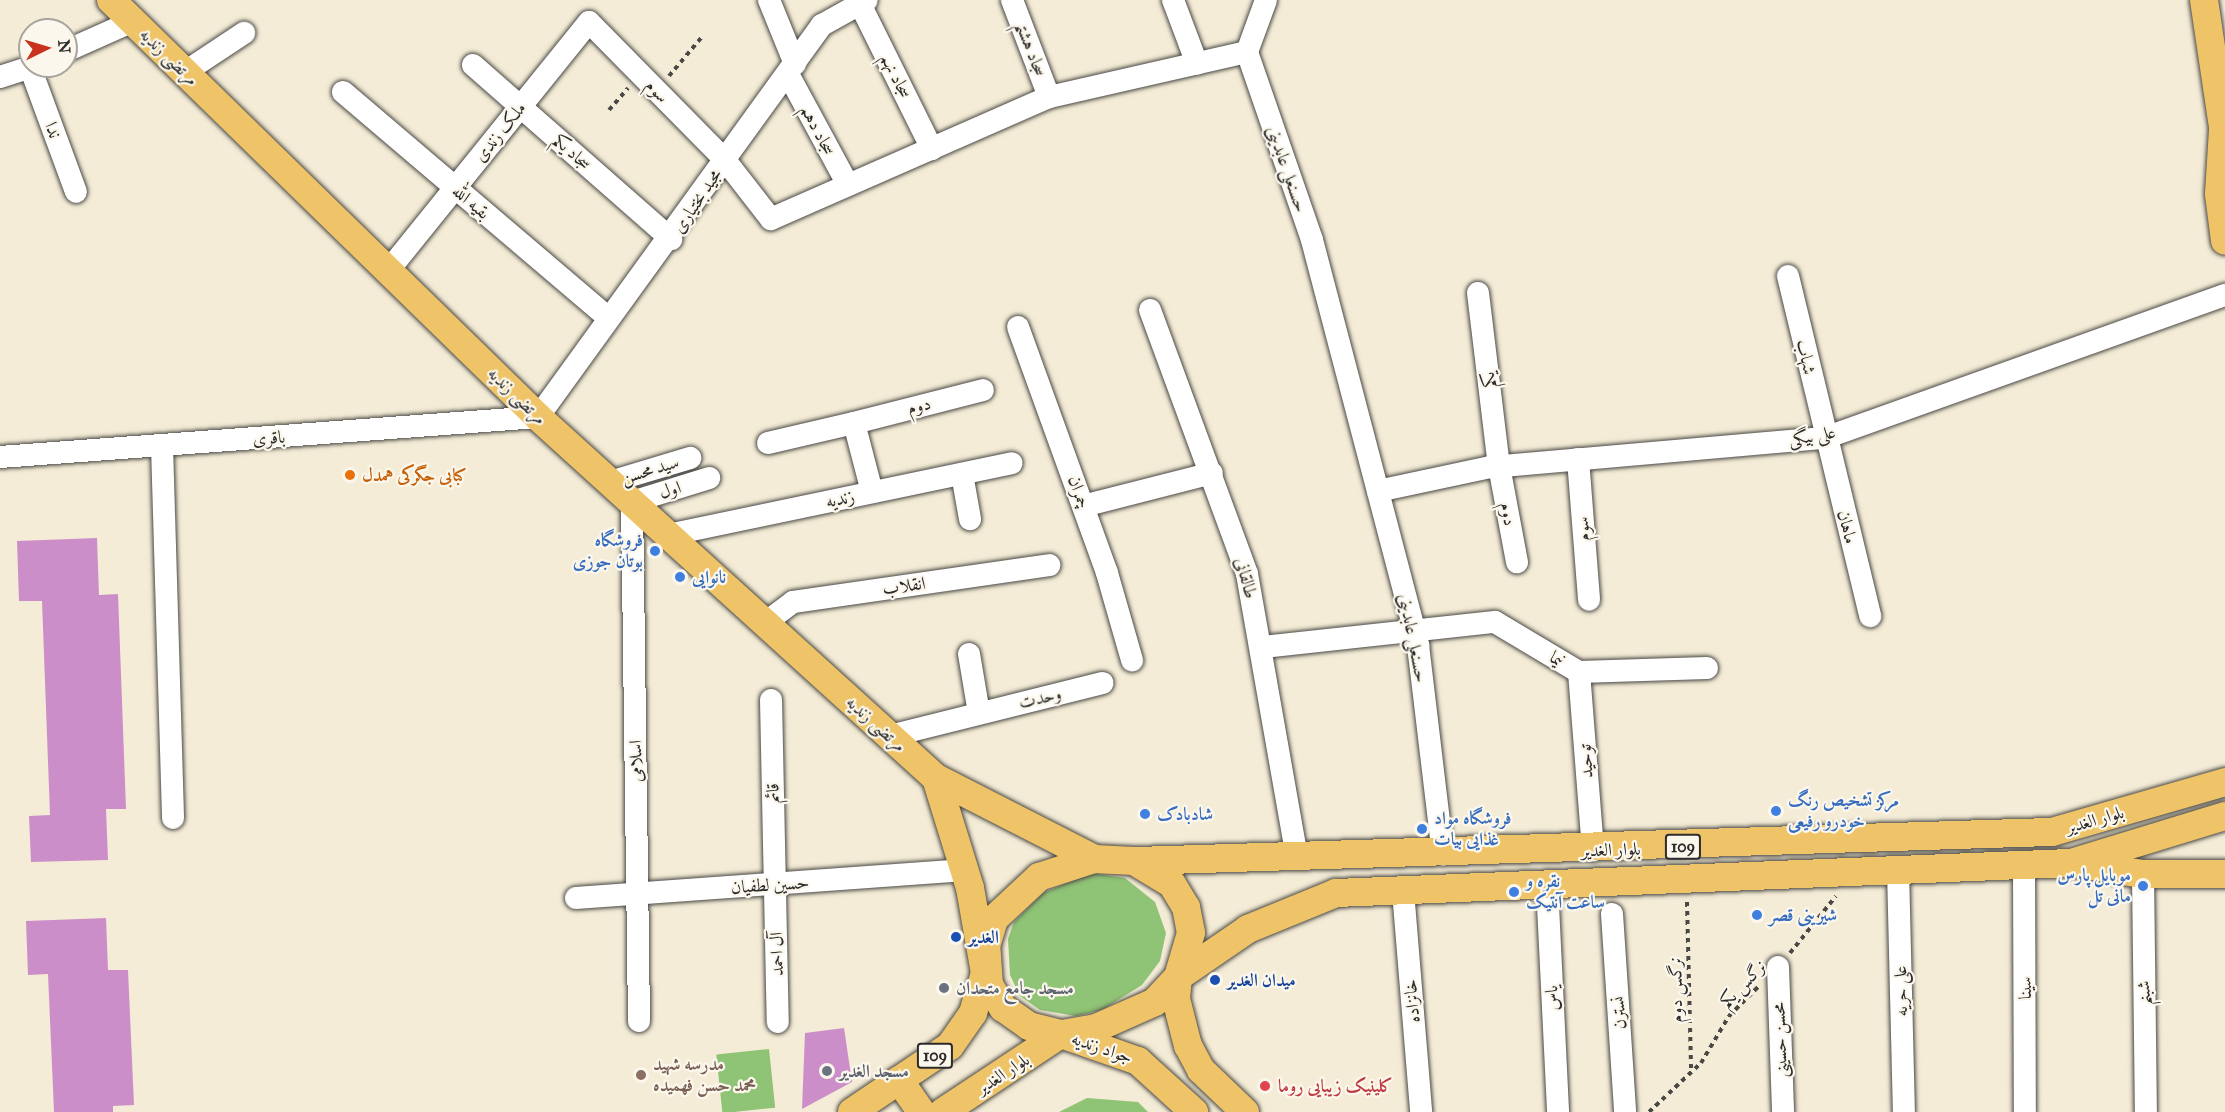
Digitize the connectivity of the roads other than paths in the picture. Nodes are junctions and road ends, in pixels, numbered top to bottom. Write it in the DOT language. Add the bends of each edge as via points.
graph roads {
  1 [pos="111,0"];
  2 [pos="769,0"];
  3 [pos="1012,0"];
  4 [pos="1173,0"];
  5 [pos="1266,0"];
  6 [pos="2204,0"];
  7 [pos="863,2"];
  8 [pos="133,21"];
  9 [pos="589,22"];
  10 [pos="244,33"];
  11 [pos="78,46"];
  12 [pos="1247,52"];
  13 [pos="1197,64"];
  14 [pos="473,65"];
  15 [pos="792,69"];
  16 [pos="18,71"];
  17 [pos="185,72"];
  18 [pos="0,77"];
  19 [pos="36,78"];
  20 [pos="344,92"];
  21 [pos="1049,97"];
  22 [pos="520,106"];
  23 [pos="2224,135"];
  24 [pos="932,148"];
  25 [pos="724,160"];
  26 [pos="848,185"];
  27 [pos="454,188"];
  28 [pos="76,192"];
  29 [pos="671,239"];
  30 [pos="2225,241"];
  31 [pos="388,271"];
  32 [pos="1788,276"];
  33 [pos="1479,294"];
  34 [pos="2225,295"];
  35 [pos="1150,310"];
  36 [pos="600,311"];
  37 [pos="1018,327"];
  38 [pos="984,390"];
  39 [pos="538,417"];
  40 [pos="854,423"];
  41 [pos="1825,438"];
  42 [pos="768,442"];
  43 [pos="162,446"];
  44 [pos="0,457"];
  45 [pos="690,458"];
  46 [pos="1578,459"];
  47 [pos="1012,463"];
  48 [pos="1499,466"];
  49 [pos="1212,473"];
  50 [pos="962,474"];
  51 [pos="709,478"];
  52 [pos="610,482"];
  53 [pos="1378,491"];
  54 [pos="873,492"];
  55 [pos="632,502"];
  56 [pos="1083,506"];
  57 [pos="970,519"];
  58 [pos="668,535"];
  59 [pos="1517,562"];
  60 [pos="1049,565"];
  61 [pos="1589,600"];
  62 [pos="1870,616"];
  63 [pos="765,623"];
  64 [pos="1415,633"];
  65 [pos="1263,647"];
  66 [pos="969,654"];
  67 [pos="1132,660"];
  68 [pos="1707,668"];
  69 [pos="1579,672"];
  70 [pos="1102,683"];
  71 [pos="771,700"];
  72 [pos="979,713"];
  73 [pos="890,736"];
  74 [pos="936,778"];
  75 [pos="2225,782"];
  76 [pos="2225,816"];
  77 [pos="173,818"];
  78 [pos="1593,850"];
  79 [pos="1443,855"];
  80 [pos="1297,857"];
  81 [pos="1094,858"];
  82 [pos="1134,861"];
  83 [pos="2071,863"];
  84 [pos="2024,865"];
  85 [pos="965,870"];
  86 [pos="1898,870"];
  87 [pos="2143,874"];
  88 [pos="2225,874"];
  89 [pos="776,885"];
  90 [pos="1547,885"];
  91 [pos="1403,891"];
  92 [pos="637,894"];
  93 [pos="576,898"];
  94 [pos="1612,914"];
  95 [pos="1778,967"];
  96 [pos="985,973"];
  97 [pos="1178,977"];
  98 [pos="639,1021"];
  99 [pos="778,1022"];
  100 [pos="1062,1034"];
  101 [pos="899,1080"];
  102 [pos="852,1112"];
  103 [pos="921,1112"];
  104 [pos="943,1112"];
  105 [pos="1194,1112"];
  106 [pos="1245,1112"];
  107 [pos="1421,1112"];
  108 [pos="1558,1112"];
  109 [pos="1625,1112"];
  110 [pos="1783,1112"];
  111 [pos="1904,1112"];
  112 [pos="2025,1112"];
  113 [pos="2145,1112"];
  1 -- 8 [label="main road, مرتضی زندیه"];
  2 -- 15 [label="street, سجاد دهم"];
  3 -- 21 [label="street, سجاد هشتم"];
  4 -- 13 [label="street"];
  5 -- 12 [label="street"];
  6 -- 23 [label="main road"];
  7 -- 15 [label="street, مجید بختیاری" via="822,25"];
  7 -- 24 [label="street, سجاد نهم"];
  8 -- 11 [label="street"];
  8 -- 17 [label="main road, مرتضی زندیه"];
  9 -- 22 [label="street, ملک زندی"];
  9 -- 25 [label="street, سوم"];
  10 -- 17 [label="street"];
  12 -- 13 [label="street"];
  12 -- 53 [label="street, حسنعلی عابدینی" via="1312,240"];
  13 -- 21 [label="street"];
  14 -- 22 [label="street, سجاد یکم"];
  15 -- 25 [label="street, مجید بختیاری"];
  15 -- 26 [label="street, سجاد دهم"];
  16 -- 18 [label="street"];
  17 -- 31 [label="main road, مرتضی زندیه"];
  19 -- 28 [label="street, ندا"];
  20 -- 27 [label="street, بقیه الله"];
  21 -- 24 [label="street"];
  22 -- 27 [label="street, ملک زندی"];
  22 -- 29 [label="street, سجاد یکم"];
  23 -- 30 [label="main road" via="2219,194"];
  24 -- 26 [label="street"];
  25 -- 26 [label="street" via="771,219"];
  25 -- 29 [label="street, مجید بختیاری"];
  27 -- 31 [label="street, ملک زندی"];
  27 -- 36 [label="street, بقیه الله"];
  29 -- 39 [label="street, مجید بختیاری"];
  31 -- 39 [label="main road, مرتضی زندیه"];
  32 -- 41 [label="street, شهاب"];
  33 -- 48 [label="street, یکم"];
  34 -- 41 [label="street, علی بیگی"];
  35 -- 49 [label="street, طالقانی"];
  37 -- 56 [label="street, چمران"];
  38 -- 40 [label="street, دوم"];
  39 -- 43 [label="street, باقری"];
  39 -- 52 [label="main road, مرتضی زندیه"];
  40 -- 42 [label="street, دوم"];
  40 -- 54 [label="street"];
  41 -- 46 [label="street, علی بیگی"];
  41 -- 62 [label="street, ماهان"];
  43 -- 44 [label="street, باقری"];
  43 -- 77 [label="street"];
  45 -- 52 [label="street, سید محسن"];
  46 -- 48 [label="street, علی بیگی"];
  46 -- 61 [label="street, سوم"];
  47 -- 50 [label="street, زندیه"];
  48 -- 53 [label="street, علی بیگی"];
  48 -- 59 [label="street, دوم"];
  49 -- 56 [label="street"];
  49 -- 65 [label="street, طالقانی" via="1247,574"];
  50 -- 54 [label="street, زندیه"];
  50 -- 57 [label="street"];
  51 -- 55 [label="street, اول"];
  52 -- 55 [label="main road, مرتضی زندیه"];
  53 -- 64 [label="street, حسنعلی عابدینی"];
  54 -- 58 [label="street, زندیه"];
  55 -- 58 [label="main road, مرتضی زندیه"];
  55 -- 92 [label="street, اسلامی"];
  56 -- 67 [label="street, چمران"];
  58 -- 63 [label="main road, مرتضی زندیه"];
  60 -- 63 [label="street, انقلاب" via="793,602"];
  63 -- 73 [label="main road, مرتضی زندیه"];
  64 -- 65 [label="street, نیما"];
  64 -- 69 [label="street, نیما" via="1495,622"];
  64 -- 79 [label="street, حسنعلی عابدینی"];
  65 -- 80 [label="street, طالقانی"];
  66 -- 72 [label="street"];
  68 -- 69 [label="street, نیما"];
  69 -- 78 [label="street, توحید"];
  70 -- 72 [label="street, وحدت"];
  71 -- 89 [label="street, قائم"];
  72 -- 73 [label="street, وحدت"];
  73 -- 74 [label="main road, مرتضی زندیه"];
  74 -- 81 [label="main road"];
  74 -- 85 [label="main road"];
  75 -- 78 [label="main road, بلوار الغدیر / 109" via="2052,832"];
  76 -- 83 [label="main road, بلوار الغدیر / 109"];
  78 -- 79 [label="main road, بلوار الغدیر / 109"];
  79 -- 80 [label="main road, بلوار الغدیر / 109"];
  80 -- 82 [label="main road, بلوار الغدیر / 109"];
  81 -- 82 [label="main road"];
  81 -- 96 [label="main road" via="1039,877 1006,903 989,933"];
  82 -- 97 [label="main road" via="1165,877 1186,907 1191,933"];
  83 -- 84 [label="main road, بلوار الغدیر / 109"];
  83 -- 87 [label="main road"];
  84 -- 86 [label="main road, بلوار الغدیر / 109"];
  84 -- 112 [label="street, سینا"];
  85 -- 89 [label="street, حسین لطفیان"];
  85 -- 96 [label="main road"];
  86 -- 90 [label="main road, بلوار الغدیر / 109"];
  86 -- 111 [label="street, علی حریه"];
  87 -- 88 [label="main road"];
  87 -- 113 [label="street, شبنم"];
  89 -- 92 [label="street, حسین لطفیان"];
  89 -- 99 [label="street, آل احمد"];
  90 -- 91 [label="main road, بلوار الغدیر / 109"];
  90 -- 108 [label="street, یاس"];
  91 -- 97 [label="main road, بلوار الغدیر / 109" via="1336,893 1289,909 1248,929"];
  91 -- 107 [label="street, خانزاده"];
  92 -- 93 [label="street, حسین لطفیان"];
  92 -- 98 [label="street, اسلامی"];
  94 -- 109 [label="street, نسترن"];
  95 -- 110 [label="street, محسن حسینی"];
  96 -- 100 [label="main road" via="996,998 1013,1018"];
  96 -- 101 [label="main road, 109" via="973,1013 950,1046"];
  97 -- 100 [label="main road" via="1155,1002 1129,1017"];
  97 -- 106 [label="main road" via="1176,999 1188,1046 1201,1070"];
  100 -- 104 [label="main road, بلوار الغدیر"];
  100 -- 105 [label="main road, جواد زندیه" via="1138,1061"];
  101 -- 102 [label="main road, 109"];
  101 -- 103 [label="main road"];
}
